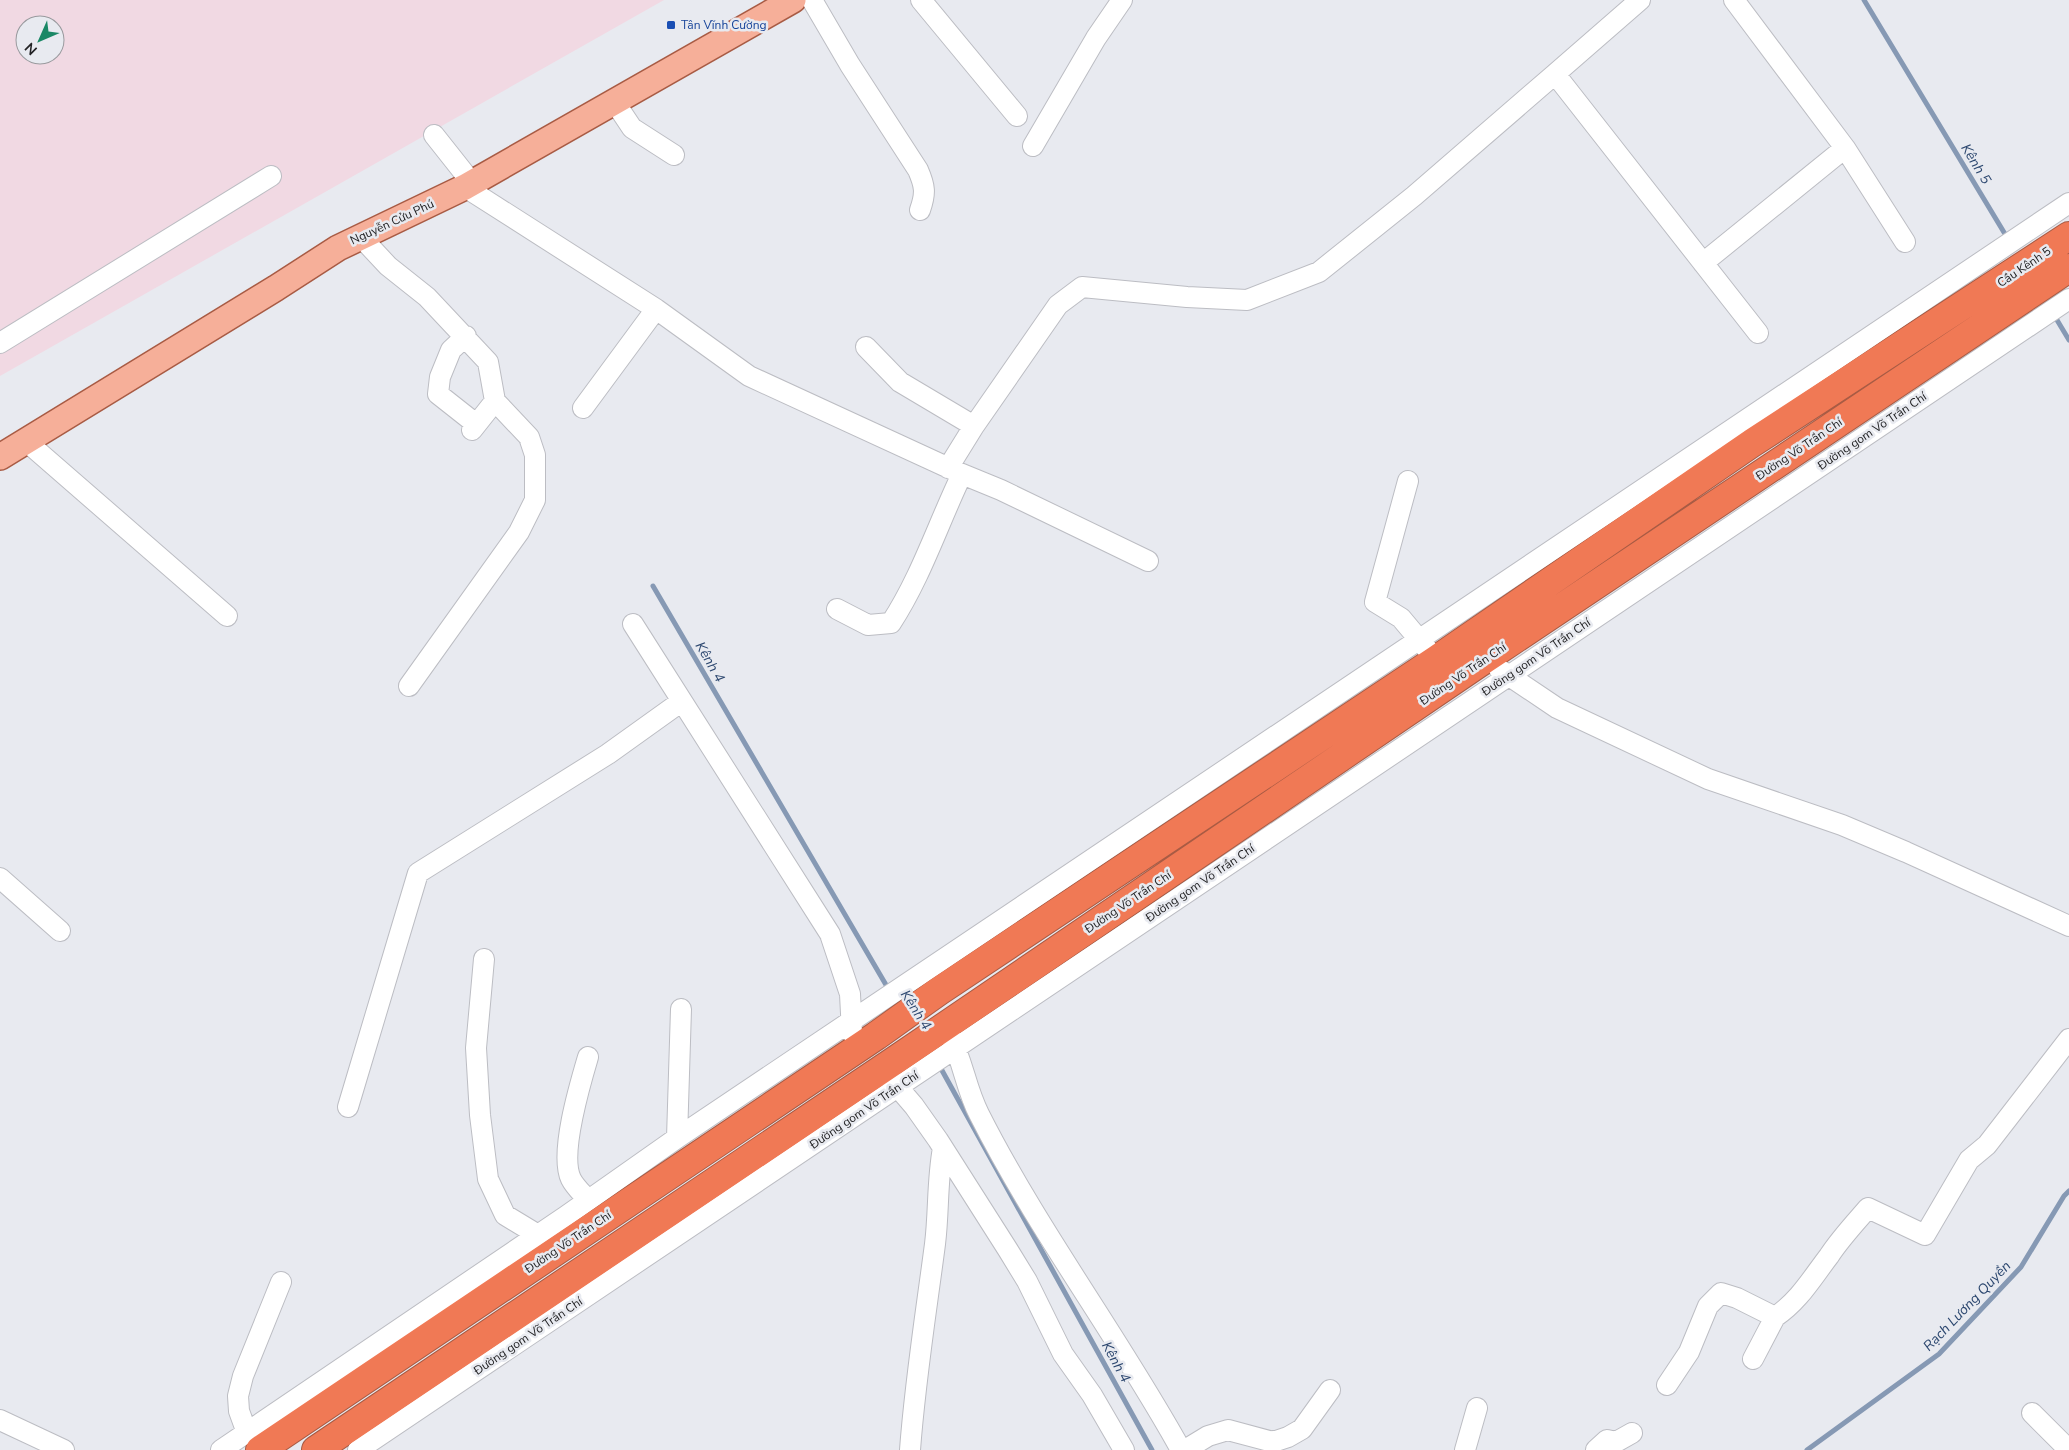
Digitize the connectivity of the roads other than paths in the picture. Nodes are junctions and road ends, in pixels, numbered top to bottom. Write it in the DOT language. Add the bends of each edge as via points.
graph roads {
  1 [pos="793,0"];
  2 [pos="812,0"];
  3 [pos="921,0"];
  4 [pos="1122,0"];
  5 [pos="1640,0"];
  6 [pos="1734,0"];
  7 [pos="1555,74"];
  8 [pos="614,101"];
  9 [pos="1017,116"];
  10 [pos="434,135"];
  11 [pos="1033,146"];
  12 [pos="1845,148"];
  13 [pos="674,155"];
  14 [pos="270,176"];
  15 [pos="468,185"];
  16 [pos="2069,203"];
  17 [pos="920,210"];
  18 [pos="360,236"];
  19 [pos="2069,236"];
  20 [pos="1905,242"];
  21 [pos="1703,263"];
  22 [pos="2069,268"];
  23 [pos="2065,302"];
  24 [pos="656,309"];
  25 [pos="1758,333"];
  26 [pos="466,336"];
  27 [pos="0,342"];
  28 [pos="866,347"];
  29 [pos="495,402"];
  30 [pos="583,408"];
  31 [pos="974,426"];
  32 [pos="27,442"];
  33 [pos="0,457"];
  34 [pos="955,471"];
  35 [pos="1408,481"];
  36 [pos="1148,561"];
  37 [pos="837,610"];
  38 [pos="227,616"];
  39 [pos="633,624"];
  40 [pos="1427,650"];
  41 [pos="1484,659"];
  42 [pos="1509,676"];
  43 [pos="409,686"];
  44 [pos="682,701"];
  45 [pos="0,878"];
  46 [pos="2069,926"];
  47 [pos="60,931"];
  48 [pos="484,959"];
  49 [pos="681,1009"];
  50 [pos="851,1022"];
  51 [pos="944,1036"];
  52 [pos="2069,1039"];
  53 [pos="853,1050"];
  54 [pos="588,1057"];
  55 [pos="891,1072"];
  56 [pos="348,1107"];
  57 [pos="677,1138"];
  58 [pos="943,1148"];
  59 [pos="588,1200"];
  60 [pos="538,1235"];
  61 [pos="281,1282"];
  62 [pos="1775,1317"];
  63 [pos="1753,1359"];
  64 [pos="1667,1385"];
  65 [pos="1330,1390"];
  66 [pos="1476,1408"];
  67 [pos="2032,1413"];
  68 [pos="0,1420"];
  69 [pos="1632,1432"];
  70 [pos="254,1441"];
  71 [pos="64,1450"];
  72 [pos="221,1450"];
  73 [pos="316,1450"];
  74 [pos="358,1450"];
  75 [pos="910,1450"];
  76 [pos="1124,1450"];
  77 [pos="1181,1450"];
  78 [pos="1185,1450"];
  79 [pos="1465,1450"];
  80 [pos="1596,1450"];
  81 [pos="2069,1450"];
  1 -- 8 [label="main road, Nguyễn Cửu Phú"];
  2 -- 17 [label="street" via="855,74 918,170 925,186"];
  3 -- 9 [label="street"];
  4 -- 11 [label="street"];
  5 -- 7 [label="street"];
  6 -- 12 [label="street"];
  7 -- 21 [label="street"];
  7 -- 31 [label="street" via="1414,196 1319,272 1247,300 1082,287 1058,305"];
  8 -- 13 [label="street" via="632,128"];
  8 -- 15 [label="main road, Nguyễn Cửu Phú"];
  10 -- 15 [label="street"];
  12 -- 20 [label="street"];
  12 -- 21 [label="street"];
  14 -- 27 [label="street"];
  15 -- 18 [label="main road, Nguyễn Cửu Phú"];
  15 -- 24 [label="street"];
  16 -- 40 [label="street"];
  18 -- 26 [label="street" via="388,266 427,297"];
  18 -- 32 [label="main road, Nguyễn Cửu Phú"];
  19 -- 40 [label="highway, Cầu Kênh 5"];
  21 -- 25 [label="street"];
  22 -- 41 [label="highway, Đường Võ Trần Chí"];
  23 -- 42 [label="street, Đường gom Võ Trần Chí"];
  24 -- 30 [label="street"];
  24 -- 34 [label="street" via="749,376"];
  26 -- 29 [label="street" via="488,362"];
  26 -- 29 [label="street" via="451,350 440,377 438,394 474,427"];
  28 -- 31 [label="street" via="900,382"];
  29 -- 43 [label="street" via="528,437 535,455 535,500 518,532"];
  31 -- 34 [label="street"];
  32 -- 33 [label="main road, Nguyễn Cửu Phú"];
  32 -- 38 [label="street"];
  34 -- 36 [label="street"];
  34 -- 37 [label="street" via="918,574 891,623 868,625"];
  35 -- 40 [label="street" via="1375,602 1401,618"];
  39 -- 44 [label="street"];
  40 -- 50 [label="street"];
  40 -- 53 [label="highway, Đường Võ Trần Chí"];
  41 -- 42 [label="street"];
  41 -- 51 [label="highway, Đường Võ Trần Chí"];
  42 -- 46 [label="street" via="1557,708 1708,779 1842,825"];
  42 -- 51 [label="street, Đường gom Võ Trần Chí"];
  44 -- 50 [label="street" via="830,934 850,994"];
  44 -- 56 [label="street" via="608,754 418,873"];
  45 -- 47 [label="street"];
  48 -- 60 [label="street" via="476,1048 488,1179 505,1215"];
  49 -- 57 [label="street"];
  50 -- 53 [label="street"];
  50 -- 57 [label="street"];
  51 -- 55 [label="highway, Đường Võ Trần Chí"];
  51 -- 77 [label="street" via="962,1062 978,1113 1048,1236 1148,1391"];
  52 -- 62 [label="street" via="1987,1145 1969,1160 1925,1235 1868,1208 1788,1309"];
  53 -- 70 [label="highway, Đường Võ Trần Chí"];
  54 -- 59 [label="street" via="573,1118 568,1164 571,1179"];
  55 -- 58 [label="street"];
  55 -- 73 [label="highway"];
  55 -- 74 [label="street, Đường gom Võ Trần Chí"];
  57 -- 59 [label="street"];
  58 -- 75 [label="street" via="936,1242 914,1397"];
  58 -- 76 [label="street" via="1022,1274 1063,1354"];
  59 -- 60 [label="street"];
  60 -- 70 [label="street"];
  61 -- 70 [label="street" via="238,1396 239,1411"];
  62 -- 63 [label="street"];
  62 -- 64 [label="street" via="1721,1293 1708,1306 1689,1352"];
  65 -- 78 [label="street" via="1302,1429 1288,1438 1273,1442 1228,1430 1208,1436"];
  66 -- 79 [label="street"];
  67 -- 81 [label="street"];
  68 -- 71 [label="street"];
  69 -- 80 [label="street" via="1616,1442 1607,1440"];
  70 -- 72 [label="street"];
}
